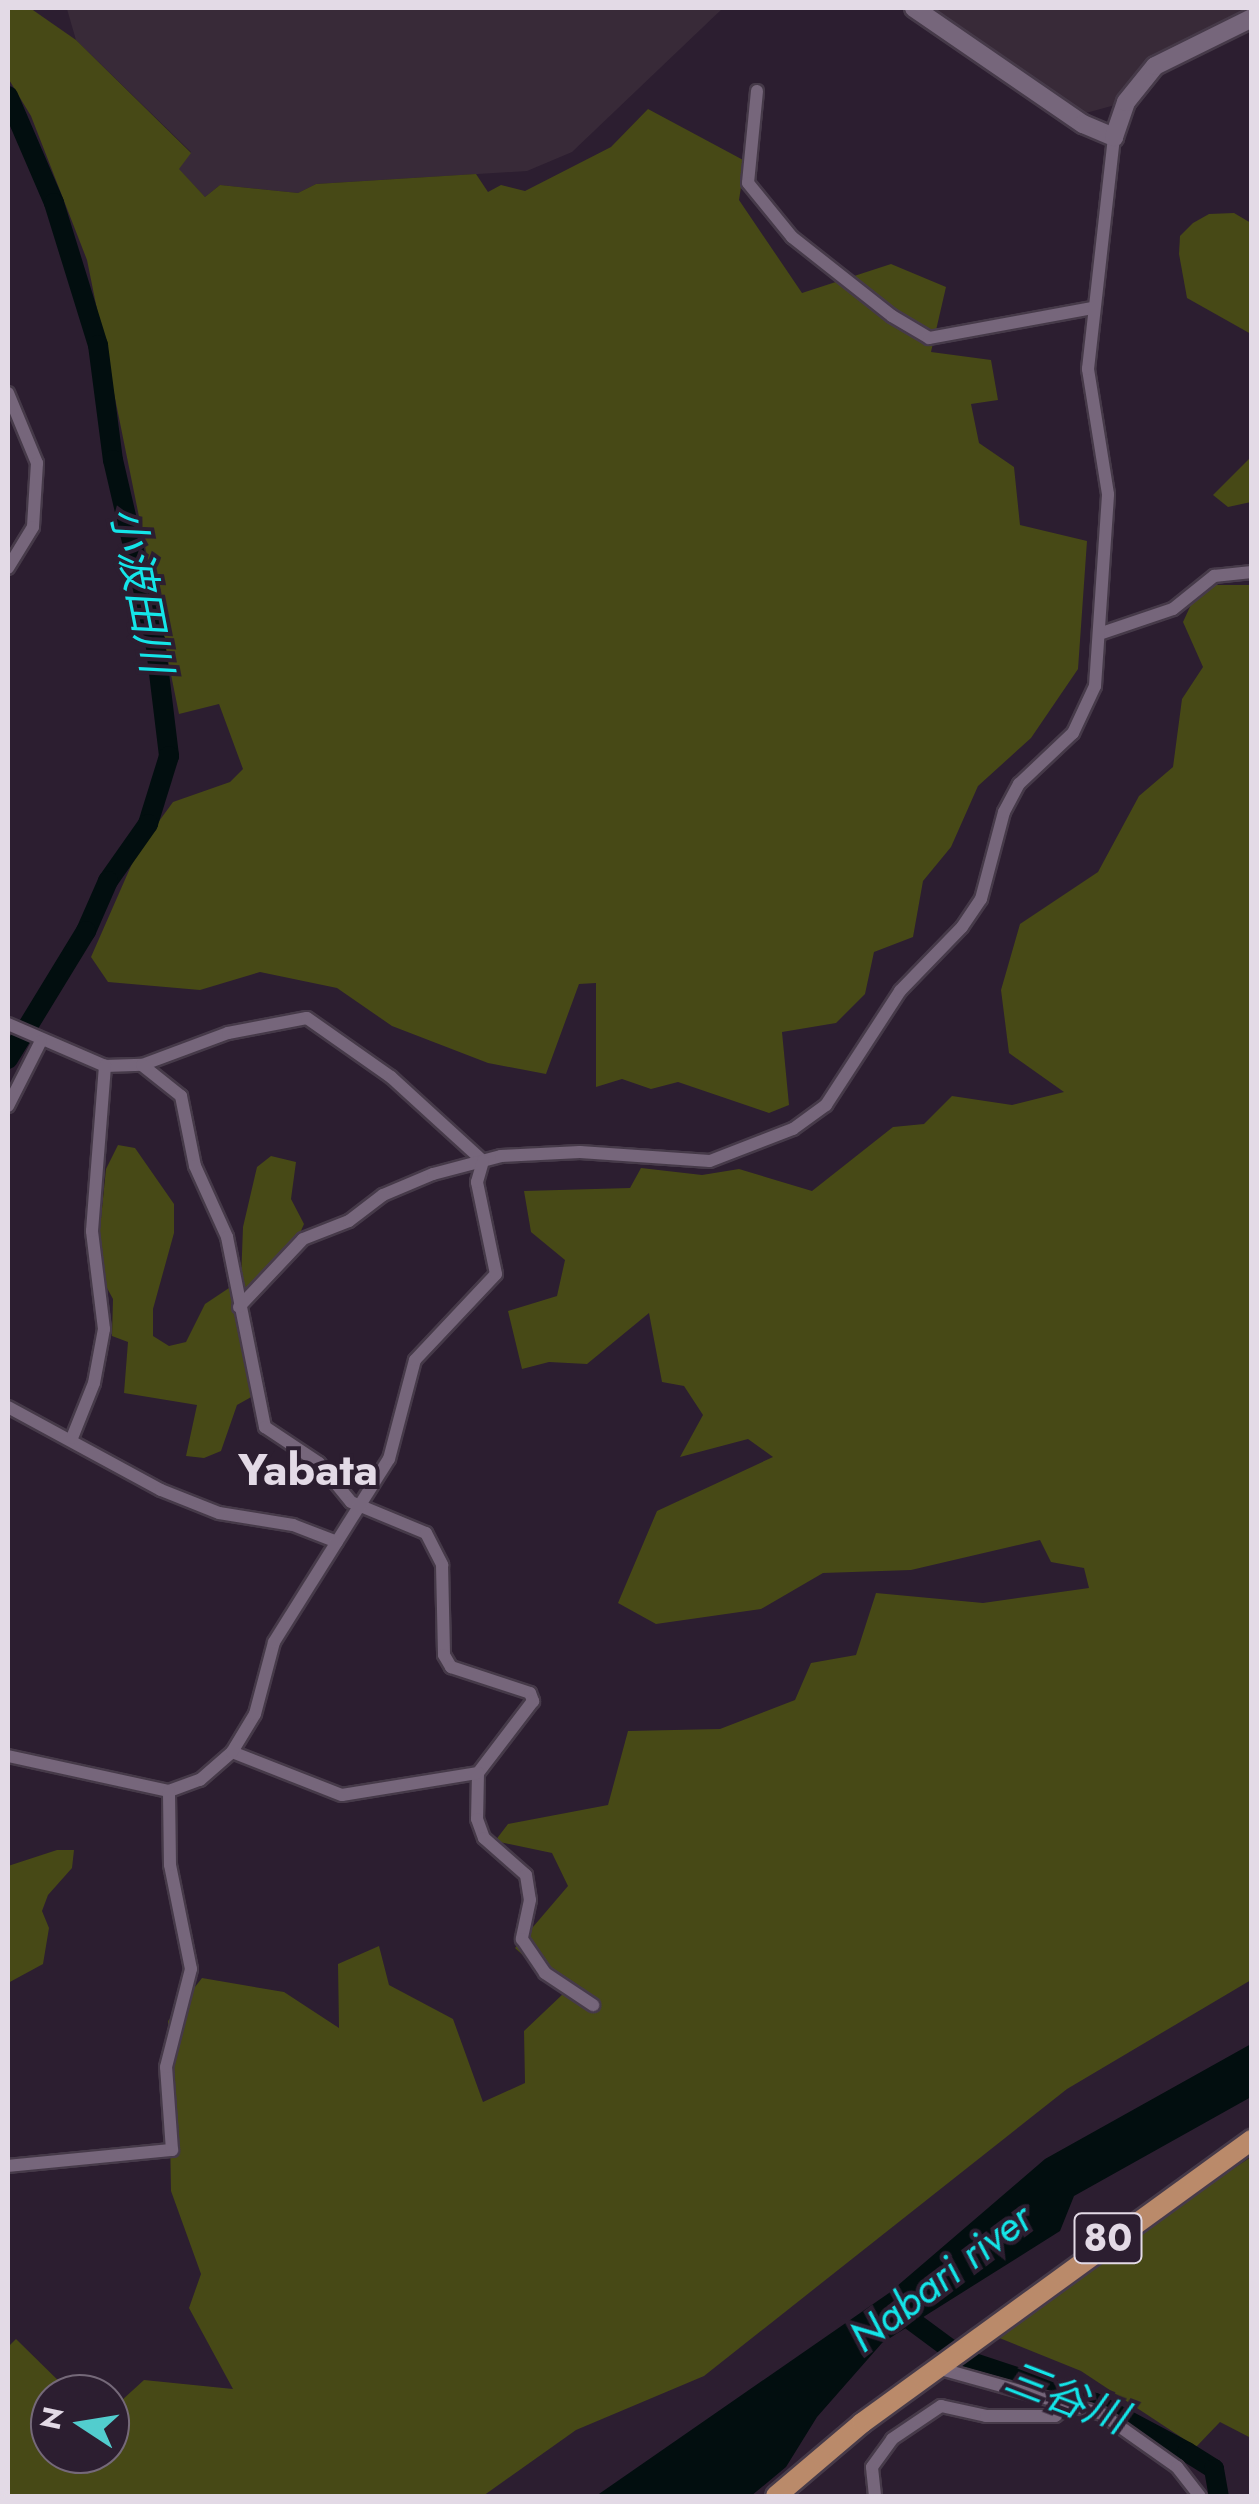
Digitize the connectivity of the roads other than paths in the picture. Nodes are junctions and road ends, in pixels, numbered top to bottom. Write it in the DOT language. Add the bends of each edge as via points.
graph roads {
  1 [pos="914,8"];
  2 [pos="1252,18"];
  3 [pos="757,91"];
  4 [pos="1114,138"];
  5 [pos="1093,308"];
  6 [pos="8,393"];
  7 [pos="8,568"];
  8 [pos="1252,572"];
  9 [pos="1099,634"];
  10 [pos="8,1024"];
  11 [pos="40,1040"];
  12 [pos="142,1065"];
  13 [pos="105,1066"];
  14 [pos="8,1106"];
  15 [pos="483,1161"];
  16 [pos="239,1307"];
  17 [pos="8,1407"];
  18 [pos="72,1438"];
  19 [pos="365,1505"];
  20 [pos="337,1542"];
  21 [pos="232,1752"];
  22 [pos="8,1756"];
  23 [pos="478,1773"];
  24 [pos="169,1791"];
  25 [pos="593,2005"];
  26 [pos="1252,2140"];
  27 [pos="8,2166"];
  28 [pos="945,2365"];
  29 [pos="1072,2404"];
  30 [pos="776,2496"];
  31 [pos="875,2496"];
  32 [pos="1200,2496"];
  1 -- 4 [label="street" via="1083,124"];
  2 -- 4 [label="street" via="1155,66 1126,102"];
  3 -- 5 [label="street" via="748,182 792,237 892,316 929,338"];
  4 -- 5 [label="street"];
  5 -- 9 [label="street" via="1088,370 1108,494"];
  6 -- 7 [label="street" via="38,463 32,527"];
  8 -- 9 [label="street" via="1214,576 1173,609"];
  9 -- 15 [label="street" via="1088,711 1019,784 1004,812 982,899 900,991 826,1105 793,1129 710,1161 580,1152"];
  10 -- 11 [label="street"];
  11 -- 13 [label="street"];
  11 -- 14 [label="street"];
  12 -- 13 [label="street"];
  12 -- 15 [label="street" via="228,1033 306,1018 391,1077"];
  12 -- 16 [label="street" via="182,1096 195,1166 227,1237"];
  13 -- 18 [label="street" via="92,1214 104,1329 94,1383"];
  15 -- 16 [label="street" via="383,1195 349,1222 303,1239"];
  15 -- 19 [label="street" via="477,1182 496,1274 414,1360 389,1460"];
  16 -- 19 [label="street" via="265,1427 303,1450 336,1488"];
  17 -- 18 [label="street"];
  18 -- 20 [label="street" via="162,1490 220,1514 293,1526"];
  19 -- 20 [label="street"];
  19 -- 23 [label="street" via="416,1524 436,1547 444,1655 451,1667 522,1690 533,1701"];
  20 -- 21 [label="street" via="274,1642 255,1714"];
  21 -- 23 [label="street" via="342,1795"];
  21 -- 24 [label="street" via="200,1780"];
  22 -- 24 [label="street"];
  23 -- 25 [label="street" via="484,1838 529,1884 522,1939 545,1973"];
  24 -- 27 [label="street" via="170,1865 191,1970 166,2066 172,2150"];
  26 -- 28 [label="main road, 80" via="1151,2207"];
  28 -- 29 [label="street"];
  28 -- 30 [label="main road, 80" via="862,2423"];
  29 -- 31 [label="street" via="1055,2416 986,2416 942,2406 892,2438 872,2467"];
  29 -- 32 [label="street" via="1140,2438 1177,2466"];
}
